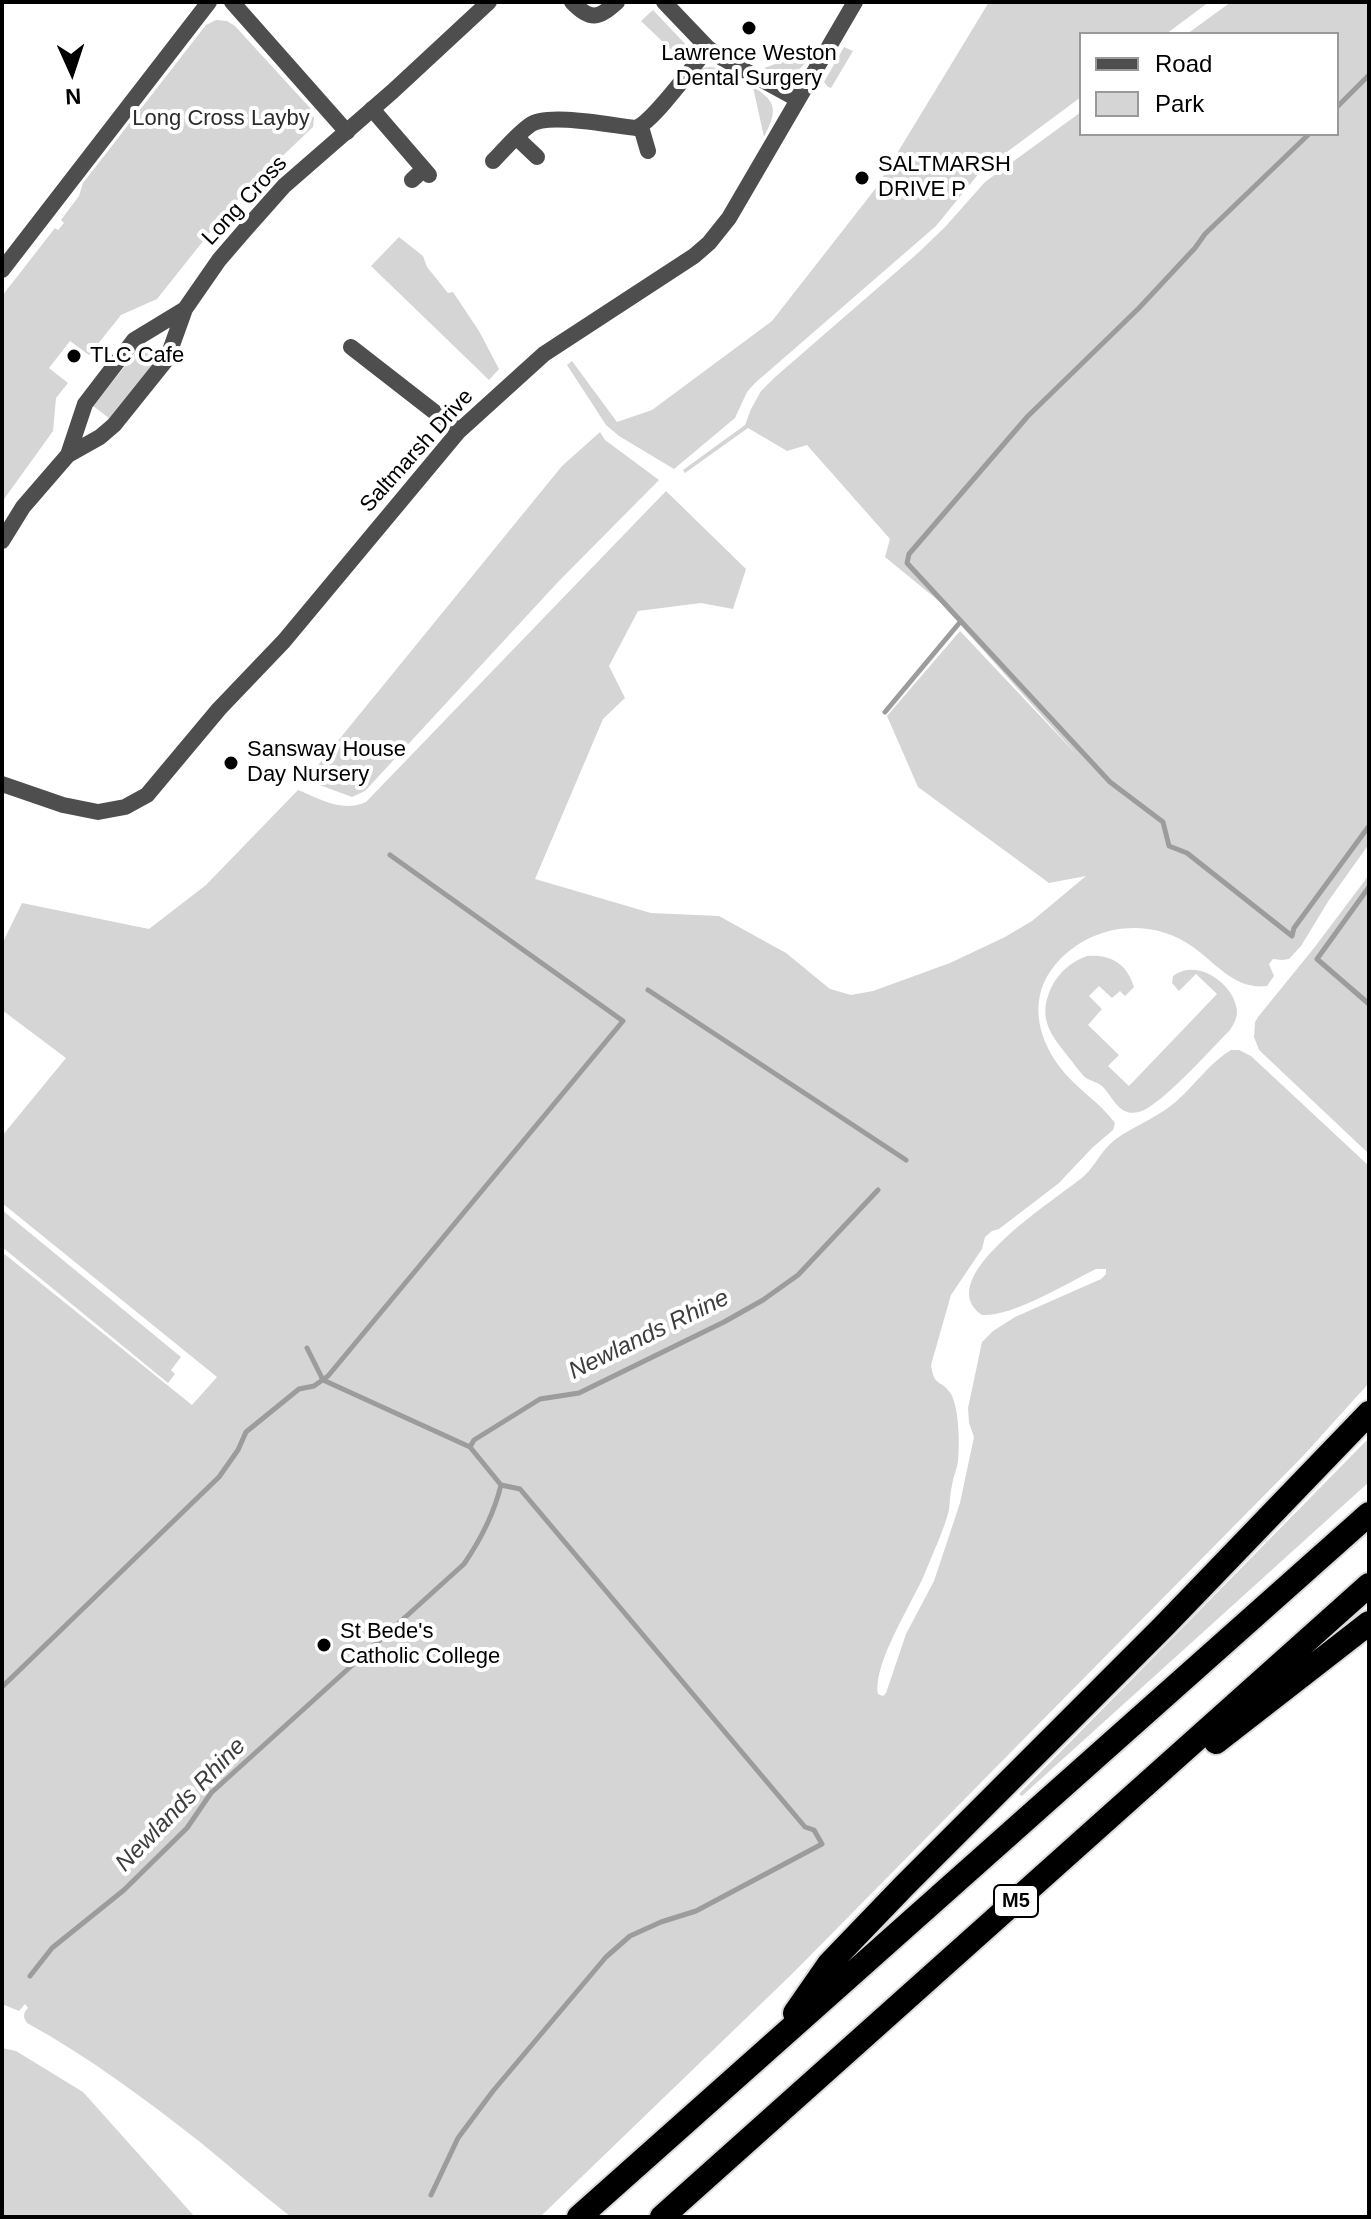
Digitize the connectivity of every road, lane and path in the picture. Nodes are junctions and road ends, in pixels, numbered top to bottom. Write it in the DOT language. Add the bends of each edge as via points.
graph roads {
  1 [pos="209,2"];
  2 [pos="232,2"];
  3 [pos="489,2"];
  4 [pos="572,2"];
  5 [pos="617,2"];
  6 [pos="664,2"];
  7 [pos="855,2"];
  8 [pos="708,48"];
  9 [pos="797,99"];
  10 [pos="372,109"];
  11 [pos="641,127"];
  12 [pos="347,132"];
  13 [pos="517,138"];
  14 [pos="648,151"];
  15 [pos="537,157"];
  16 [pos="493,161"];
  17 [pos="422,174"];
  18 [pos="2,270"];
  19 [pos="185,309"];
  20 [pos="351,347"];
  21 [pos="459,431"];
  22 [pos="68,455"];
  23 [pos="2,541"];
  24 [pos="2,784"];
  25 [pos="1366,1417"];
  26 [pos="1369,1514"];
  27 [pos="1369,1585"];
  28 [pos="1369,1623"];
  29 [pos="1059,1863"];
  30 [pos="773,2045"];
  31 [pos="579,2217"];
  32 [pos="662,2217"];
  1 -- 18 [label="street"];
  2 -- 12 [label="street"];
  3 -- 10 [label="street, Long Cross"];
  4 -- 5 [label="street" via="592,16 604,14"];
  6 -- 8 [label="street"];
  7 -- 9 [label="street, Saltmarsh Drive"];
  8 -- 9 [label="street"];
  8 -- 11 [label="street"];
  9 -- 21 [label="street, Saltmarsh Drive" via="729,218 709,243 544,354"];
  10 -- 12 [label="street, Long Cross"];
  10 -- 17 [label="street"];
  11 -- 13 [label="street" via="549,119 530,125"];
  11 -- 14 [label="street"];
  12 -- 19 [label="street, Long Cross" via="284,186 219,260"];
  13 -- 15 [label="street"];
  13 -- 16 [label="street"];
  19 -- 22 [label="street, Long Cross" via="167,359 123,415 100,437"];
  19 -- 22 [label="street, Long Cross" via="134,340 85,404"];
  20 -- 21 [label="street"];
  21 -- 24 [label="street, Saltmarsh Drive" via="147,795 125,807 98,812"];
  22 -- 23 [label="street, Long Cross" via="23,507"];
  25 -- 30 [label="highway" via="829,1964"];
  26 -- 30 [label="highway, M5"];
  27 -- 29 [label="highway, M5"];
  28 -- 29 [label="highway, M5"];
  29 -- 32 [label="highway, M5"];
  30 -- 31 [label="highway, M5"];
}
